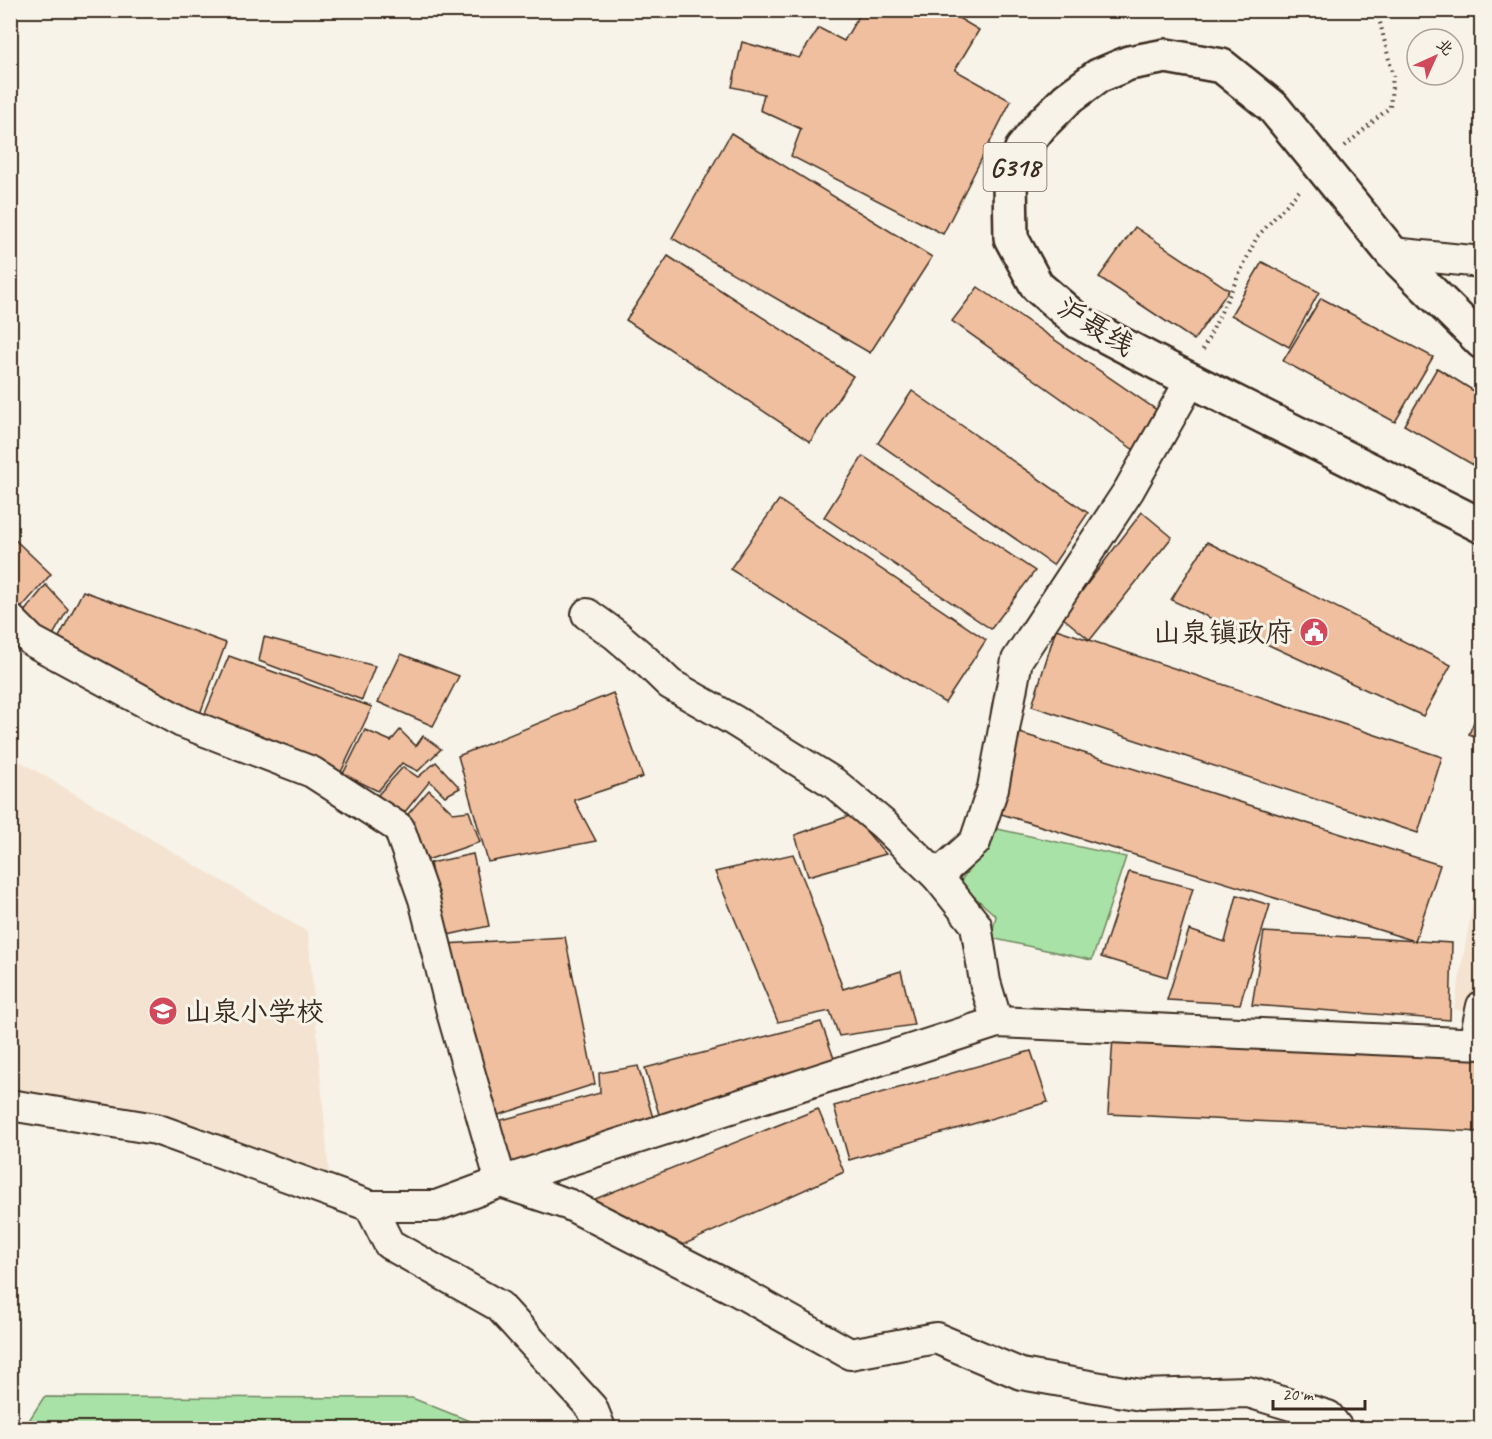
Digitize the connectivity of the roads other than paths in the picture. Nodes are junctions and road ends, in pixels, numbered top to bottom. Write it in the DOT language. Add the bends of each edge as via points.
graph roads {
  1 [pos="1392,253"];
  2 [pos="1482,262"];
  3 [pos="1482,342"];
  4 [pos="1191,380"];
  5 [pos="1482,526"];
  6 [pos="587,614"];
  7 [pos="10,619"];
  8 [pos="937,876"];
  9 [pos="1482,1006"];
  10 [pos="997,1022"];
  11 [pos="1478,1044"];
  12 [pos="10,1105"];
  13 [pos="501,1182"];
  14 [pos="370,1206"];
  15 [pos="600,1428"];
  16 [pos="1337,1428"];
  1 -- 2 [label="street"];
  1 -- 3 [label="highway, 沪聂线 / G318"];
  1 -- 4 [label="highway, 沪聂线 / G318" via="1273,107 1222,66 1166,56 1129,63 1098,76 1067,99 1022,149 1010,180 1011,238 1037,286 1079,322"];
  4 -- 5 [label="highway, 沪聂线 / G318"];
  4 -- 8 [label="street" via="1129,490 1017,660 993,788 975,842"];
  6 -- 8 [label="street" via="670,684 834,783"];
  7 -- 13 [label="street" via="32,641 182,722 312,772 399,828 424,899"];
  8 -- 10 [label="street" via="976,925 984,982"];
  9 -- 11 [label="street"];
  10 -- 11 [label="street"];
  10 -- 13 [label="street"];
  12 -- 14 [label="street" via="156,1128"];
  13 -- 14 [label="street" via="436,1206"];
  13 -- 16 [label="street" via="570,1205 850,1354 936,1338 1021,1374 1141,1395 1248,1392 1328,1416"];
  14 -- 15 [label="street" via="388,1244 499,1306 592,1408"];
}
